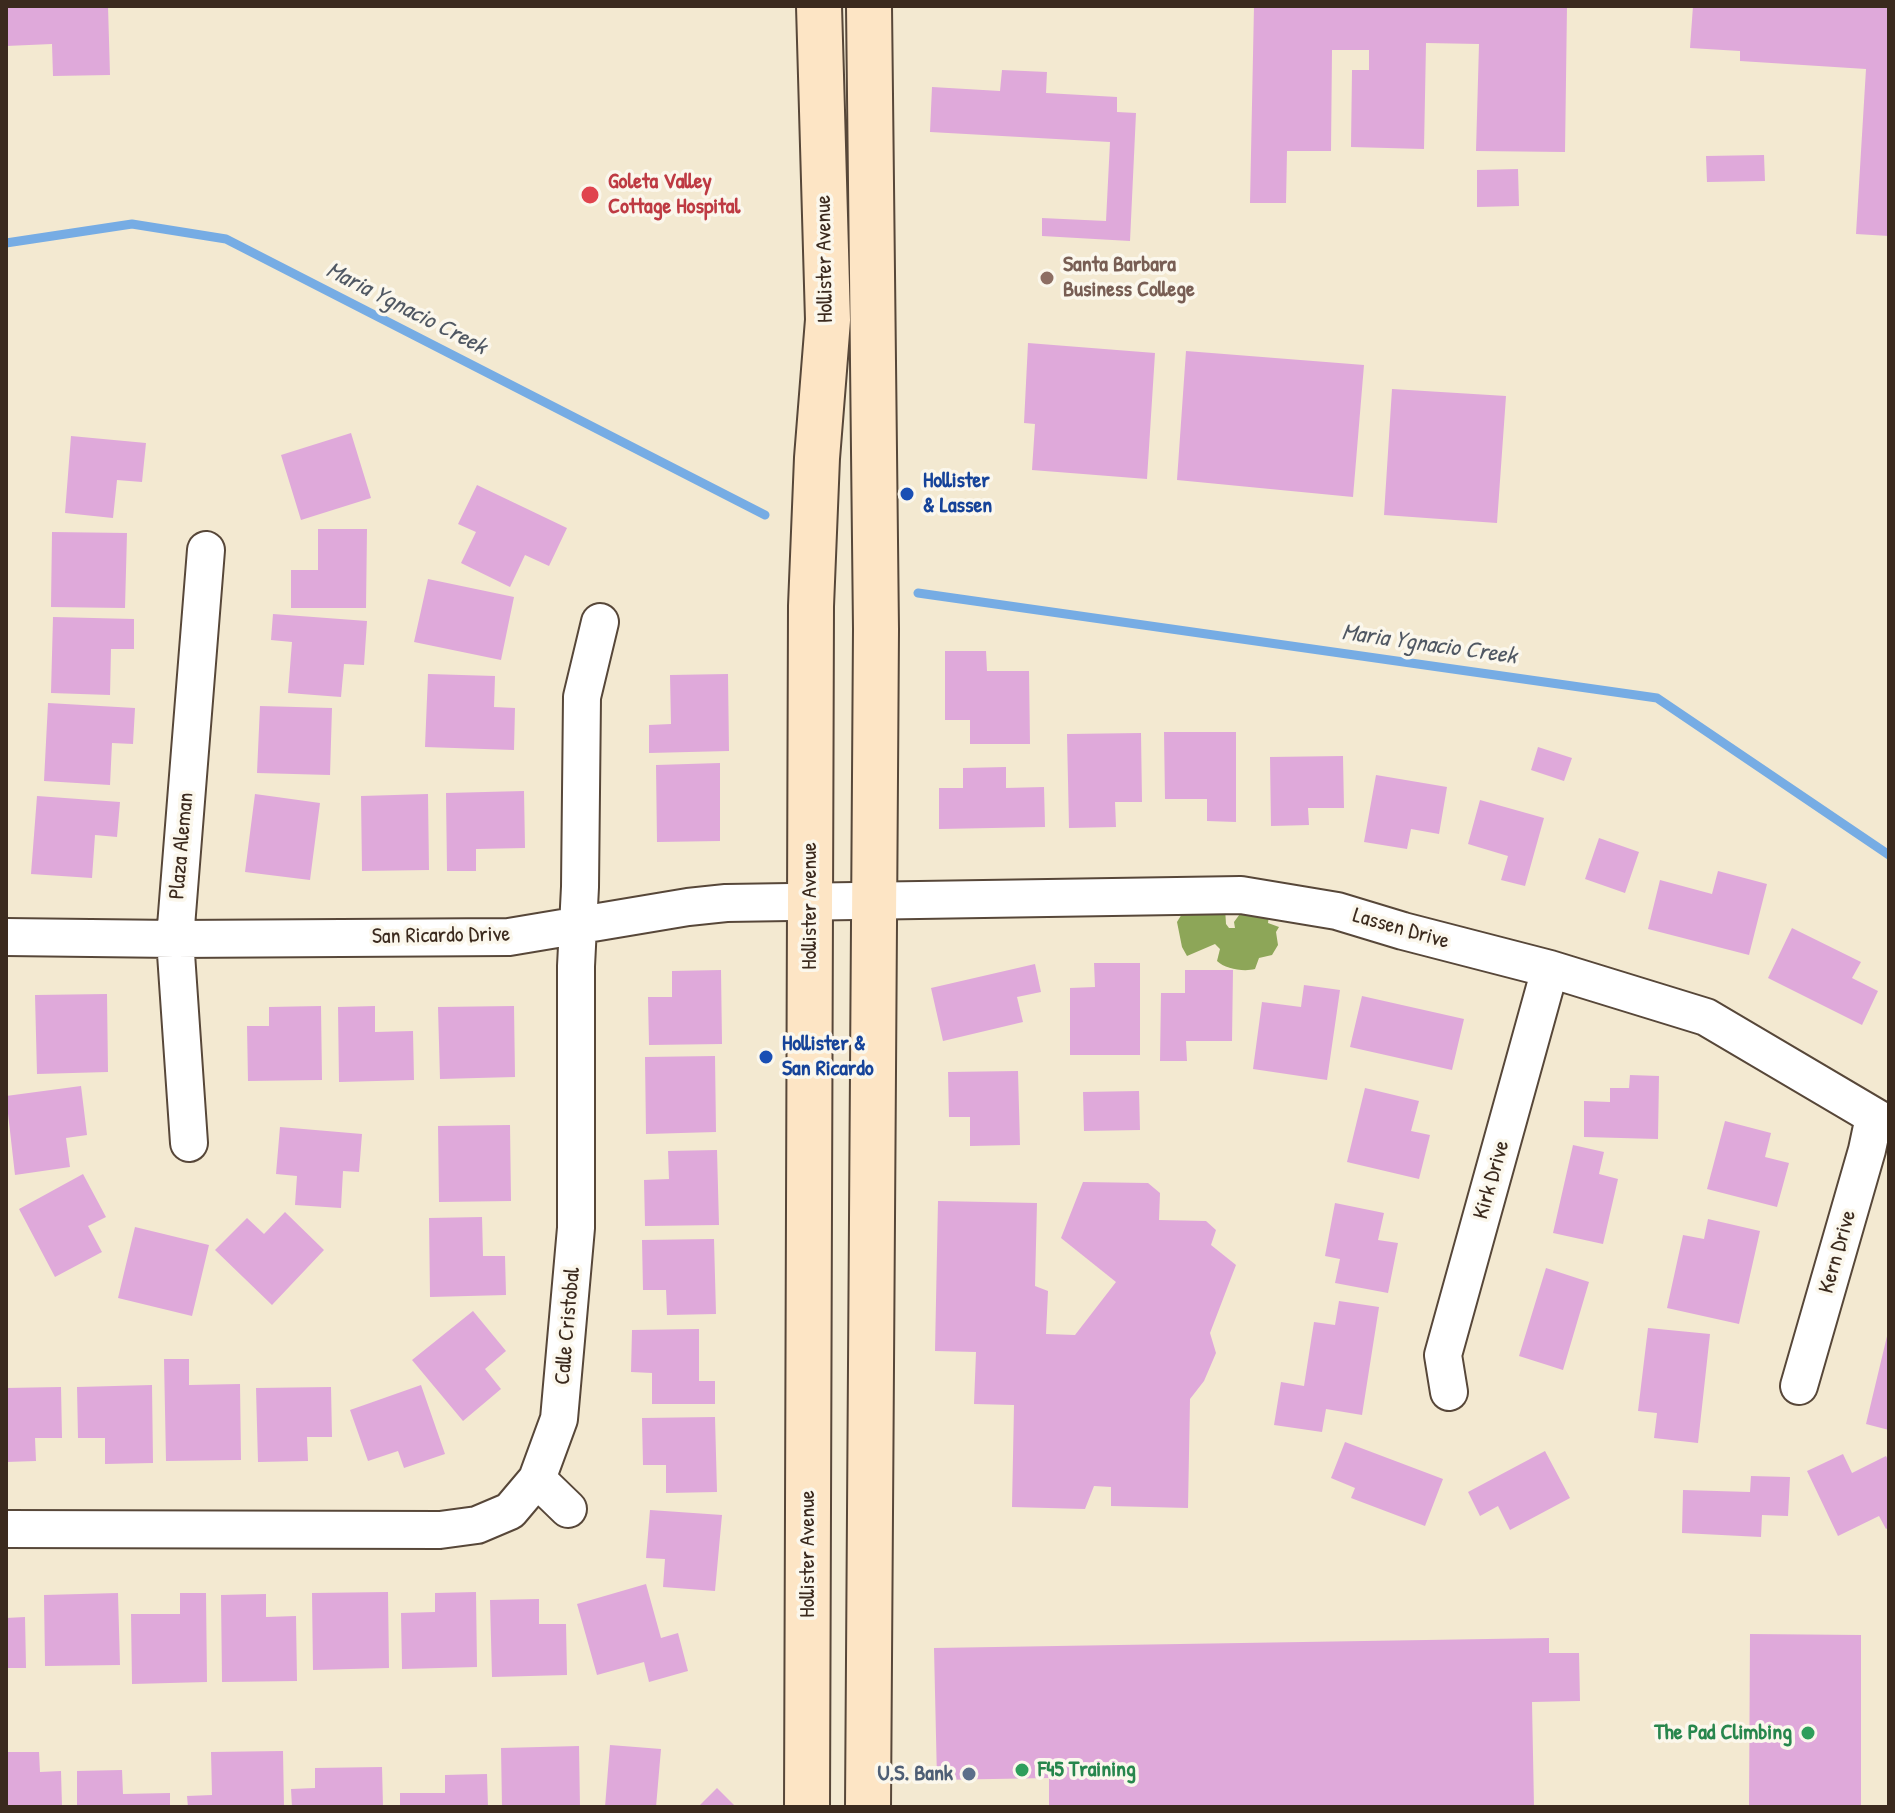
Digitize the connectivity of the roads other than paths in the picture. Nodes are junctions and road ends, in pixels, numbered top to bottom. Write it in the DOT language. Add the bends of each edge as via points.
graph roads {
  1 [pos="819,6"];
  2 [pos="869,6"];
  3 [pos="206,550"];
  4 [pos="600,622"];
  5 [pos="874,899"];
  6 [pos="810,901"];
  7 [pos="579,925"];
  8 [pos="6,937"];
  9 [pos="175,939"];
  10 [pos="1550,969"];
  11 [pos="1882,1121"];
  12 [pos="189,1143"];
  13 [pos="1799,1386"];
  14 [pos="1449,1392"];
  15 [pos="537,1479"];
  16 [pos="568,1509"];
  17 [pos="6,1529"];
  18 [pos="807,1807"];
  19 [pos="868,1807"];
  1 -- 6 [label="main road, Hollister Avenue" via="828,320 811,606"];
  2 -- 5 [label="main road" via="876,491"];
  3 -- 9 [label="street, Plaza Aleman"];
  4 -- 7 [label="street, Calle Cristobal" via="582,697"];
  5 -- 6 [label="street, San Ricardo Drive"];
  5 -- 10 [label="street, Lassen Drive" via="1241,895 1337,911"];
  5 -- 19 [label="main road"];
  6 -- 7 [label="street, San Ricardo Drive" via="688,907"];
  6 -- 18 [label="main road, Hollister Avenue"];
  7 -- 9 [label="street, San Ricardo Drive" via="509,937"];
  7 -- 15 [label="street, Calle Cristobal" via="576,1228 559,1419"];
  8 -- 9 [label="street, San Ricardo Drive"];
  9 -- 12 [label="street, Plaza Aleman"];
  10 -- 11 [label="street, Lassen Drive" via="1706,1017"];
  10 -- 14 [label="street, Kirk Drive" via="1443,1355"];
  11 -- 13 [label="street, Kern Drive" via="1867,1150"];
  15 -- 16 [label="street"];
  15 -- 17 [label="street, Calle Cristobal" via="510,1511 477,1525 440,1530"];
}
